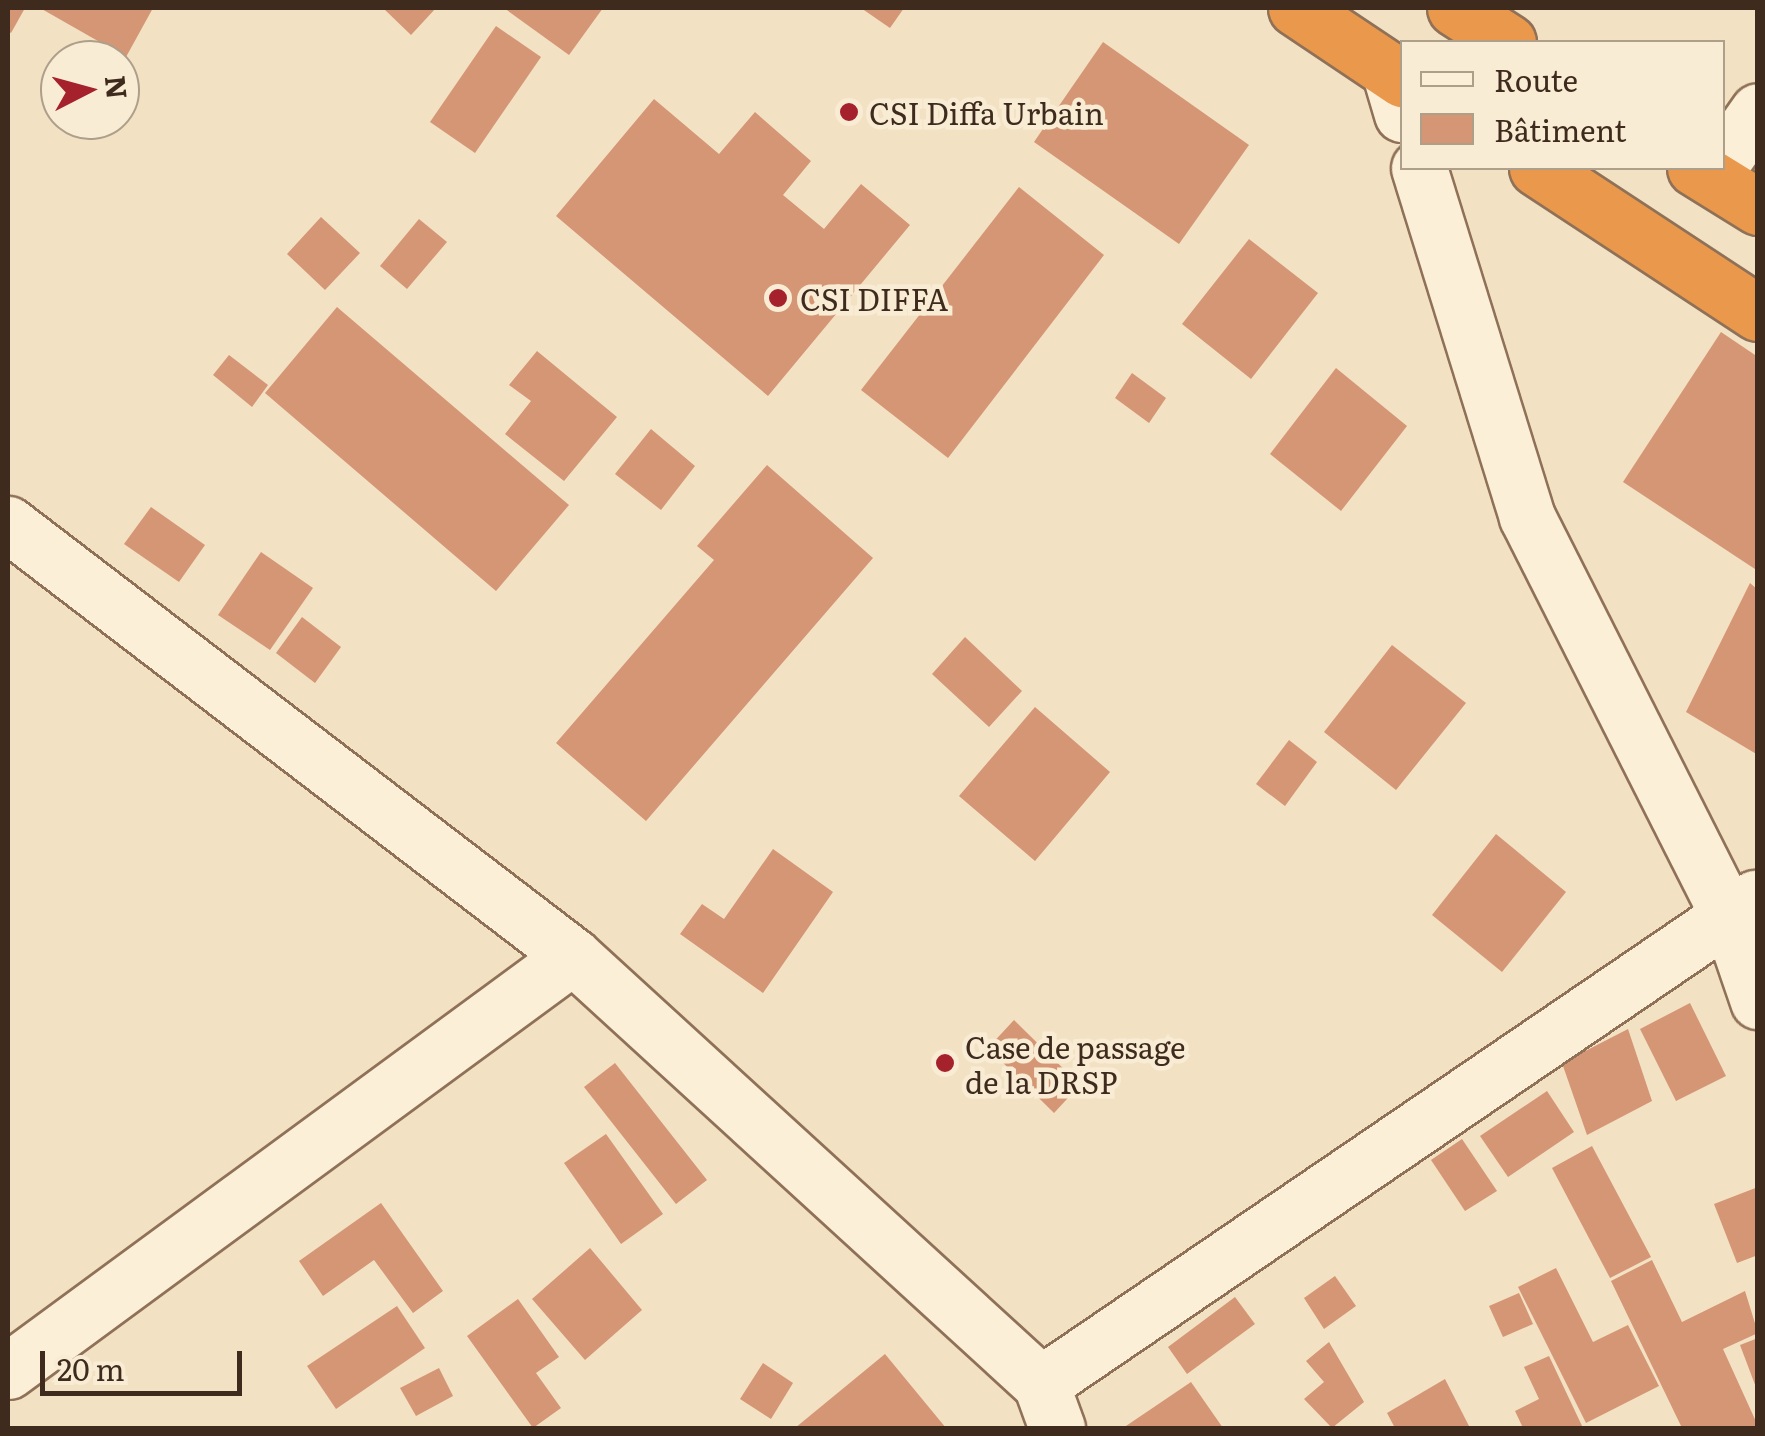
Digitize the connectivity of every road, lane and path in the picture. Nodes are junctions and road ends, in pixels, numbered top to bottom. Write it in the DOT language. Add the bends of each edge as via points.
graph roads {
  1 [pos="1296,8"];
  2 [pos="1456,8"];
  3 [pos="1505,40"];
  4 [pos="1398,88"];
  5 [pos="1758,111"];
  6 [pos="1725,153"];
  7 [pos="1420,170"];
  8 [pos="1540,170"];
  9 [pos="1713,170"];
  10 [pos="1758,207"];
  11 [pos="1758,313"];
  12 [pos="8,524"];
  13 [pos="1744,908"];
  14 [pos="573,956"];
  15 [pos="1758,1001"];
  16 [pos="8,1371"];
  17 [pos="1049,1406"];
  1 -- 4 [label="highway"];
  2 -- 3 [label="highway"];
  5 -- 6 [label="street"];
  7 -- 13 [label="street" via="1527,517"];
  8 -- 11 [label="highway"];
  9 -- 10 [label="highway"];
  12 -- 14 [label="street"];
  13 -- 15 [label="street"];
  13 -- 17 [label="street"];
  14 -- 16 [label="street"];
  14 -- 17 [label="street"];
}
